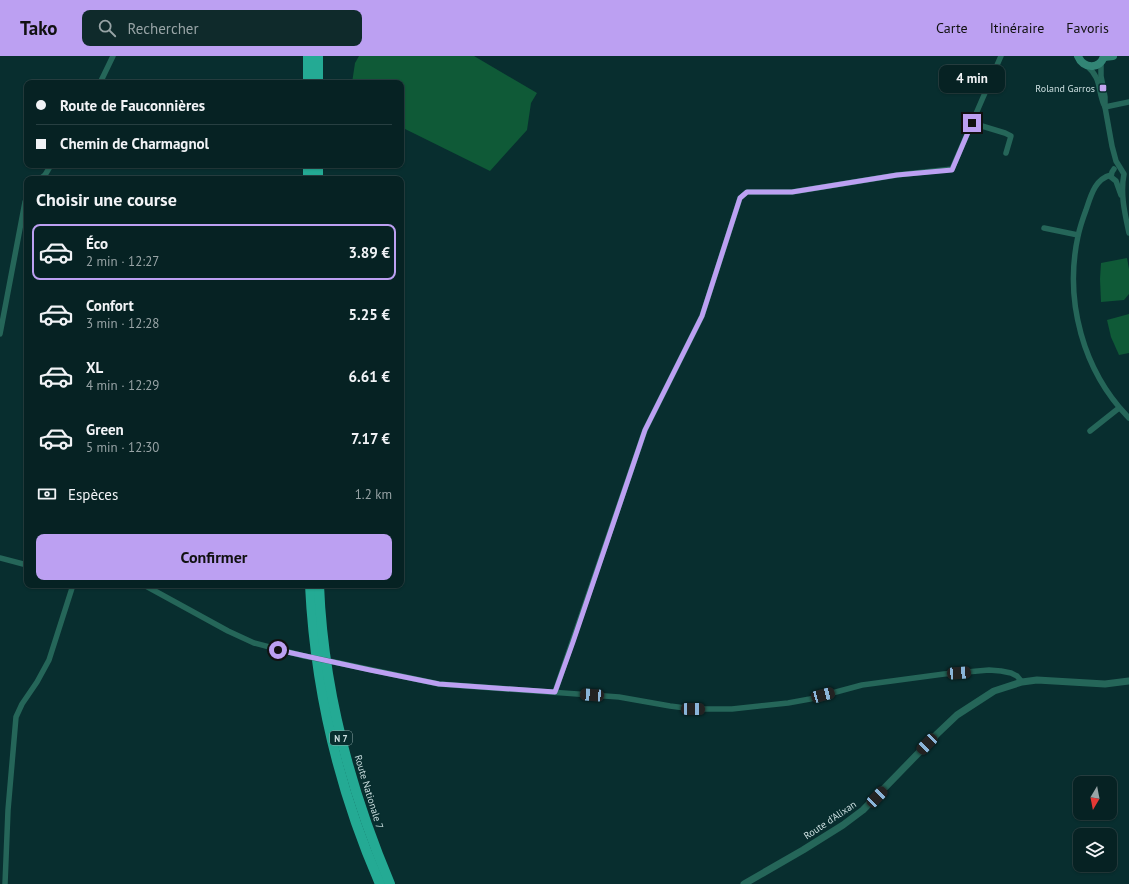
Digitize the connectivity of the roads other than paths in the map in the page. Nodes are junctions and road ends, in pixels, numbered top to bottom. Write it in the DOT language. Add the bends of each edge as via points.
graph roads {
  1 [pos="113,56"];
  2 [pos="308,56"];
  3 [pos="318,56"];
  4 [pos="1001,56"];
  5 [pos="1113,56"];
  6 [pos="1077,57"];
  7 [pos="1103,58"];
  8 [pos="1086,66"];
  9 [pos="101,80"];
  10 [pos="308,80"];
  11 [pos="318,80"];
  12 [pos="1129,102"];
  13 [pos="1105,107"];
  14 [pos="972,123"];
  15 [pos="1006,153"];
  16 [pos="49,168"];
  17 [pos="1117,169"];
  18 [pos="1125,175"];
  19 [pos="43,176"];
  20 [pos="1111,176"];
  21 [pos="1116,181"];
  22 [pos="1124,205"];
  23 [pos="24,207"];
  24 [pos="1044,228"];
  25 [pos="1129,233"];
  26 [pos="1078,235"];
  27 [pos="0,334"];
  28 [pos="1119,408"];
  29 [pos="1129,418"];
  30 [pos="1090,431"];
  31 [pos="0,558"];
  32 [pos="24,564"];
  33 [pos="72,588"];
  34 [pos="149,588"];
  35 [pos="310,588"];
  36 [pos="319,588"];
  37 [pos="1129,681"];
  38 [pos="1022,682"];
  39 [pos="555,692"];
  40 [pos="5,884"];
  41 [pos="380,884"];
  42 [pos="390,884"];
  43 [pos="744,884"];
  1 -- 9 [label="street"];
  2 -- 10 [label="highway"];
  3 -- 11 [label="highway"];
  4 -- 14 [label="street"];
  5 -- 7 [label="main road"];
  6 -- 8 [label="main road"];
  7 -- 8 [label="main road" via="1094,66"];
  7 -- 13 [label="street" via="1101,76"];
  8 -- 13 [label="street" via="1097,77"];
  12 -- 13 [label="street"];
  13 -- 17 [label="street"];
  14 -- 15 [label="street" via="1011,136"];
  14 -- 39 [label="street" via="952,170 897,175 792,192 747,192 740,198 702,316 645,430"];
  16 -- 19 [label="street"];
  17 -- 18 [label="street"];
  17 -- 20 [label="street"];
  18 -- 21 [label="street"];
  18 -- 22 [label="street"];
  20 -- 21 [label="street"];
  20 -- 26 [label="street" via="1104,177 1096,184"];
  21 -- 22 [label="street"];
  22 -- 25 [label="street"];
  23 -- 27 [label="street"];
  24 -- 26 [label="street"];
  26 -- 28 [label="street" via="1074,288 1079,328 1090,363"];
  28 -- 29 [label="street"];
  28 -- 30 [label="street"];
  31 -- 32 [label="street"];
  33 -- 40 [label="street" via="49,660 16,717"];
  34 -- 39 [label="street, bridge" via="254,643 304,656 439,684"];
  35 -- 41 [label="highway, Route Nationale 7 / N 7" via="314,640 329,727 353,815"];
  36 -- 42 [label="highway, Route Nationale 7 / N 7" via="328,674 337,720 356,795"];
  37 -- 38 [label="street, Route d'Alixan" via="1105,684 1037,680"];
  38 -- 39 [label="street" via="1017,676 1001,671 944,674 862,685 788,703 732,709 693,709 619,697"];
  38 -- 43 [label="street, Route d'Alixan" via="994,691 957,716 863,810 816,842"];
}
